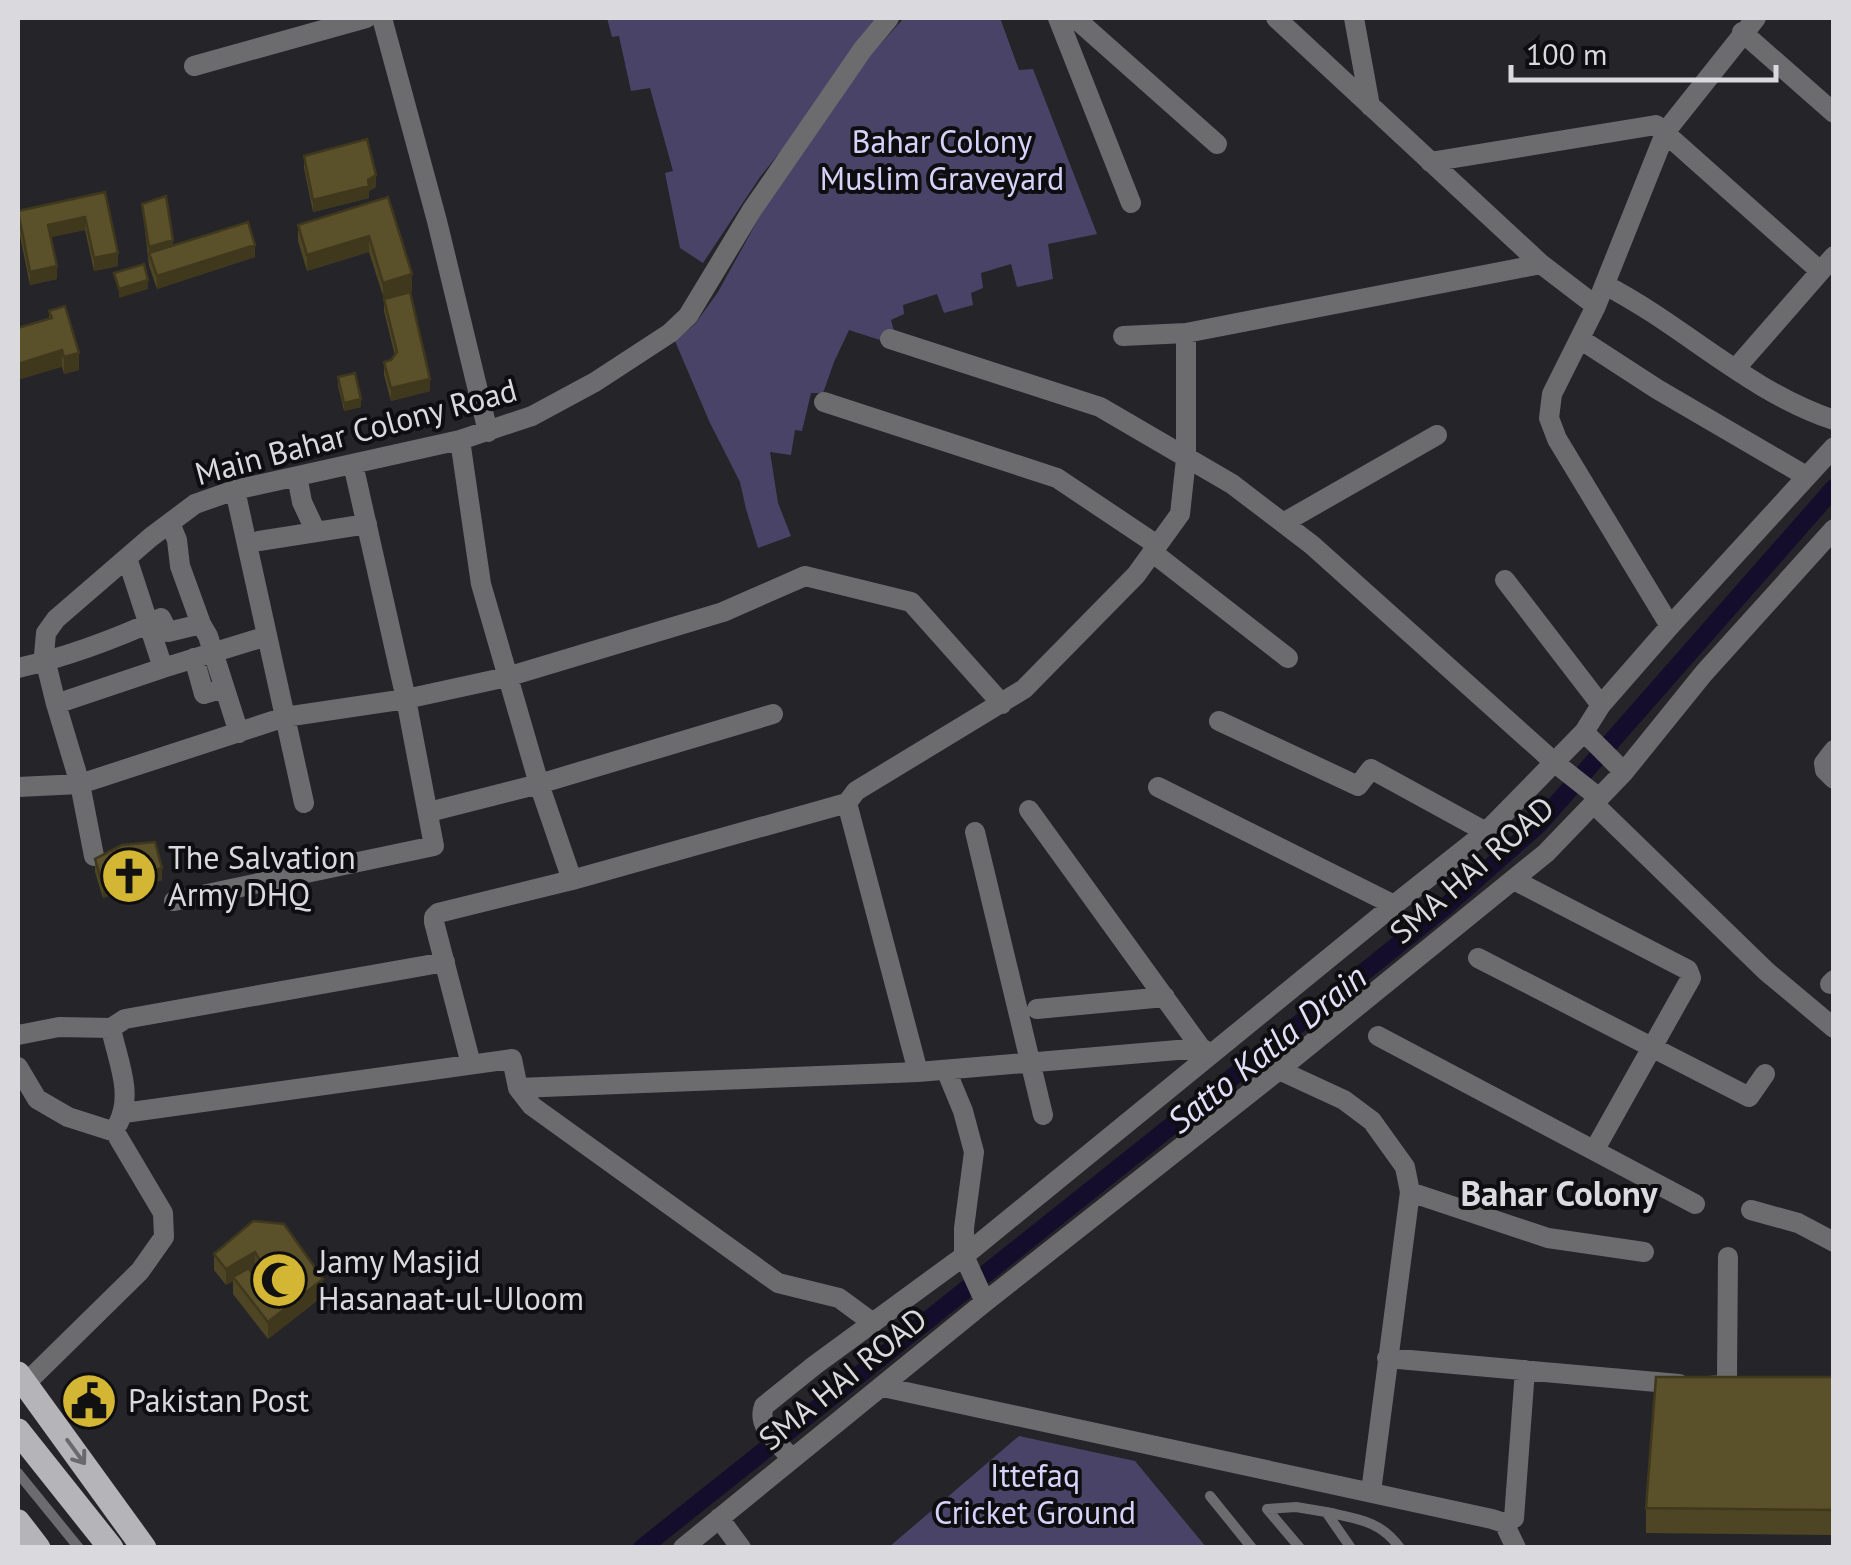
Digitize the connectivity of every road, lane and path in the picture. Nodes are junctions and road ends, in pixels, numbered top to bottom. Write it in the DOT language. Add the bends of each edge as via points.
graph roads {
  1 [pos="366,18"];
  2 [pos="382,18"];
  3 [pos="890,18"];
  4 [pos="1058,18"];
  5 [pos="1075,18"];
  6 [pos="1276,18"];
  7 [pos="1354,18"];
  8 [pos="1749,25"];
  9 [pos="194,66"];
  10 [pos="1370,106"];
  11 [pos="1834,114"];
  12 [pos="1666,131"];
  13 [pos="1216,144"];
  14 [pos="1430,162"];
  15 [pos="1131,203"];
  16 [pos="1542,264"];
  17 [pos="1827,264"];
  18 [pos="1605,285"];
  19 [pos="1596,306"];
  20 [pos="1186,334"];
  21 [pos="1124,336"];
  22 [pos="1580,338"];
  23 [pos="890,339"];
  24 [pos="1736,368"];
  25 [pos="824,402"];
  26 [pos="1834,420"];
  27 [pos="488,432"];
  28 [pos="1437,435"];
  29 [pos="460,440"];
  30 [pos="1834,447"];
  31 [pos="1186,459"];
  32 [pos="353,464"];
  33 [pos="297,476"];
  34 [pos="1806,476"];
  35 [pos="235,490"];
  36 [pos="170,523"];
  37 [pos="366,524"];
  38 [pos="1284,524"];
  39 [pos="1834,530"];
  40 [pos="316,532"];
  41 [pos="259,540"];
  42 [pos="1155,549"];
  43 [pos="127,558"];
  44 [pos="1505,580"];
  45 [pos="148,624"];
  46 [pos="201,624"];
  47 [pos="1670,626"];
  48 [pos="267,636"];
  49 [pos="204,655"];
  50 [pos="1288,658"];
  51 [pos="46,662"];
  52 [pos="18,668"];
  53 [pos="163,668"];
  54 [pos="507,677"];
  55 [pos="406,699"];
  56 [pos="56,704"];
  57 [pos="1002,704"];
  58 [pos="1601,705"];
  59 [pos="773,714"];
  60 [pos="285,717"];
  61 [pos="1219,721"];
  62 [pos="238,733"];
  63 [pos="1590,738"];
  64 [pos="1834,750"];
  65 [pos="1561,767"];
  66 [pos="1620,767"];
  67 [pos="1834,779"];
  68 [pos="80,784"];
  69 [pos="539,784"];
  70 [pos="18,787"];
  71 [pos="1158,787"];
  72 [pos="1594,798"];
  73 [pos="304,803"];
  74 [pos="848,804"];
  75 [pos="1029,810"];
  76 [pos="429,812"];
  77 [pos="975,832"];
  78 [pos="1486,832"];
  79 [pos="94,856"];
  80 [pos="572,880"];
  81 [pos="1514,880"];
  82 [pos="174,901"];
  83 [pos="1394,904"];
  84 [pos="1478,958"];
  85 [pos="444,962"];
  86 [pos="1165,997"];
  87 [pos="1037,1009"];
  88 [pos="110,1028"];
  89 [pos="1834,1028"];
  90 [pos="18,1034"];
  91 [pos="1378,1036"];
  92 [pos="1652,1047"];
  93 [pos="1206,1051"];
  94 [pos="1030,1062"];
  95 [pos="471,1064"];
  96 [pos="18,1067"];
  97 [pos="946,1070"];
  98 [pos="1279,1070"];
  99 [pos="918,1072"];
  100 [pos="1764,1074"];
  101 [pos="518,1088"];
  102 [pos="124,1113"];
  103 [pos="1044,1114"];
  104 [pos="114,1132"];
  105 [pos="1595,1149"];
  106 [pos="1410,1192"];
  107 [pos="1695,1204"];
  108 [pos="1752,1210"];
  109 [pos="1834,1242"];
  110 [pos="1644,1252"];
  111 [pos="1728,1258"];
  112 [pos="967,1262"];
  113 [pos="983,1296"];
  114 [pos="872,1323"];
  115 [pos="1387,1358"];
  116 [pos="1525,1370"];
  117 [pos="21,1379"];
  118 [pos="883,1387"];
  119 [pos="18,1430"];
  120 [pos="789,1455"];
  121 [pos="18,1473"];
  122 [pos="1371,1492"];
  123 [pos="1210,1496"];
  124 [pos="1326,1512"];
  125 [pos="719,1518"];
  126 [pos="18,1522"];
  127 [pos="1504,1523"];
  128 [pos="695,1544"];
  129 [pos="38,1548"];
  130 [pos="79,1548"];
  131 [pos="111,1548"];
  132 [pos="144,1548"];
  133 [pos="742,1548"];
  134 [pos="1252,1548"];
  135 [pos="1300,1548"];
  136 [pos="1352,1548"];
  137 [pos="1400,1548"];
  138 [pos="1516,1548"];
  1 -- 9 [label="street"];
  2 -- 27 [label="street"];
  3 -- 27 [label="street, Main Bahar Colony Road" via="752,210 688,316 596,382"];
  4 -- 15 [label="street"];
  5 -- 13 [label="street"];
  6 -- 10 [label="street"];
  7 -- 10 [label="street"];
  8 -- 11 [label="street"];
  8 -- 12 [label="street"];
  10 -- 14 [label="street"];
  12 -- 14 [label="street" via="1656,125"];
  12 -- 17 [label="street"];
  12 -- 18 [label="street"];
  14 -- 16 [label="street"];
  16 -- 19 [label="street"];
  16 -- 20 [label="street"];
  17 -- 24 [label="street"];
  18 -- 19 [label="street"];
  18 -- 24 [label="street"];
  19 -- 22 [label="street"];
  20 -- 21 [label="street"];
  20 -- 31 [label="street"];
  22 -- 34 [label="street"];
  22 -- 47 [label="street" via="1552,394 1548,418"];
  23 -- 31 [label="street" via="1100,407"];
  24 -- 26 [label="street" via="1778,396"];
  25 -- 42 [label="street" via="1057,478"];
  27 -- 29 [label="street, Main Bahar Colony Road"];
  28 -- 38 [label="street"];
  29 -- 32 [label="street, Main Bahar Colony Road"];
  29 -- 54 [label="street" via="481,584"];
  30 -- 34 [label="street"];
  31 -- 38 [label="street"];
  31 -- 42 [label="street" via="1180,514"];
  32 -- 33 [label="street, Main Bahar Colony Road"];
  32 -- 37 [label="street"];
  33 -- 35 [label="street, Main Bahar Colony Road"];
  33 -- 40 [label="street"];
  34 -- 47 [label="street"];
  35 -- 36 [label="street, Main Bahar Colony Road" via="194,504"];
  35 -- 48 [label="street"];
  36 -- 43 [label="street, Main Bahar Colony Road"];
  36 -- 46 [label="street"];
  37 -- 40 [label="street"];
  37 -- 55 [label="street"];
  38 -- 65 [label="street"];
  39 -- 66 [label="street, SMA HAI ROAD"];
  40 -- 41 [label="street"];
  42 -- 50 [label="street"];
  42 -- 57 [label="street" via="1024,689"];
  43 -- 45 [label="street"];
  43 -- 51 [label="street, Main Bahar Colony Road" via="56,620 46,633"];
  44 -- 58 [label="street"];
  45 -- 46 [label="street" via="161,618 168,632"];
  45 -- 51 [label="street"];
  45 -- 53 [label="street"];
  46 -- 49 [label="street"];
  47 -- 58 [label="street"];
  48 -- 49 [label="street"];
  48 -- 60 [label="street"];
  49 -- 53 [label="street"];
  49 -- 62 [label="street" via="224,688"];
  51 -- 52 [label="street"];
  51 -- 56 [label="street, Main Bahar Colony Road"];
  53 -- 56 [label="street"];
  54 -- 55 [label="street"];
  54 -- 57 [label="street" via="723,612 805,576 911,602"];
  54 -- 69 [label="street"];
  55 -- 60 [label="street"];
  55 -- 76 [label="street"];
  56 -- 68 [label="street, Main Bahar Colony Road"];
  57 -- 74 [label="street" via="856,791"];
  58 -- 63 [label="street"];
  59 -- 69 [label="street"];
  60 -- 62 [label="street"];
  60 -- 73 [label="street"];
  61 -- 78 [label="street" via="1358,786 1371,769"];
  62 -- 68 [label="street"];
  63 -- 65 [label="street"];
  63 -- 66 [label="street"];
  64 -- 67 [label="street" via="1824,770"];
  65 -- 72 [label="street"];
  65 -- 78 [label="street"];
  66 -- 72 [label="street, SMA HAI ROAD"];
  68 -- 70 [label="street"];
  68 -- 79 [label="street, Main Bahar Colony Road"];
  69 -- 76 [label="street"];
  69 -- 80 [label="street"];
  71 -- 83 [label="street"];
  72 -- 81 [label="street, SMA HAI ROAD"];
  72 -- 89 [label="street" via="1766,971"];
  74 -- 80 [label="street"];
  74 -- 99 [label="street"];
  75 -- 86 [label="street"];
  76 -- 82 [label="street" via="434,846 426,850"];
  77 -- 94 [label="street"];
  78 -- 83 [label="street"];
  80 -- 85 [label="street" via="438,913 434,922"];
  81 -- 92 [label="street" via="1688,970 1691,978"];
  81 -- 98 [label="street, SMA HAI ROAD"];
  83 -- 93 [label="street"];
  84 -- 92 [label="street"];
  85 -- 88 [label="street" via="125,1019"];
  85 -- 95 [label="street"];
  86 -- 87 [label="street"];
  86 -- 93 [label="street"];
  88 -- 90 [label="street"];
  88 -- 102 [label="street" via="125,1087"];
  91 -- 105 [label="street"];
  92 -- 100 [label="street" via="1749,1097"];
  92 -- 105 [label="street"];
  93 -- 94 [label="street"];
  93 -- 112 [label="street"];
  94 -- 97 [label="street"];
  94 -- 103 [label="street"];
  95 -- 101 [label="street" via="512,1059"];
  95 -- 102 [label="street"];
  96 -- 104 [label="street" via="37,1099 68,1118"];
  97 -- 99 [label="street"];
  97 -- 112 [label="street" via="974,1152"];
  98 -- 106 [label="street" via="1372,1121 1405,1167"];
  98 -- 113 [label="street, SMA HAI ROAD"];
  99 -- 101 [label="street"];
  101 -- 114 [label="street" via="532,1106 778,1283 839,1298"];
  102 -- 104 [label="street"];
  104 -- 117 [label="street" via="162,1212 164,1237 140,1271"];
  105 -- 107 [label="street"];
  106 -- 110 [label="street" via="1548,1238"];
  106 -- 115 [label="street"];
  108 -- 109 [label="street"];
  111 -- 116 [label="street" via="1724,1385"];
  112 -- 113 [label="street"];
  112 -- 114 [label="street"];
  113 -- 118 [label="street, SMA HAI ROAD"];
  114 -- 120 [label="street" via="764,1406 763,1423"];
  115 -- 116 [label="street"];
  115 -- 122 [label="street"];
  116 -- 127 [label="street" via="1514,1518"];
  117 -- 132 [label="main road, one-way"];
  118 -- 120 [label="street, SMA HAI ROAD"];
  118 -- 122 [label="street"];
  119 -- 131 [label="main road"];
  120 -- 125 [label="street, SMA HAI ROAD"];
  121 -- 130 [label="lane"];
  122 -- 127 [label="street"];
  123 -- 134 [label="lane"];
  124 -- 135 [label="lane" via="1267,1510"];
  124 -- 136 [label="lane"];
  124 -- 137 [label="lane" via="1370,1521"];
  125 -- 128 [label="street, SMA HAI ROAD"];
  125 -- 133 [label="street"];
  126 -- 129 [label="main road"];
  127 -- 138 [label="street"];
}
